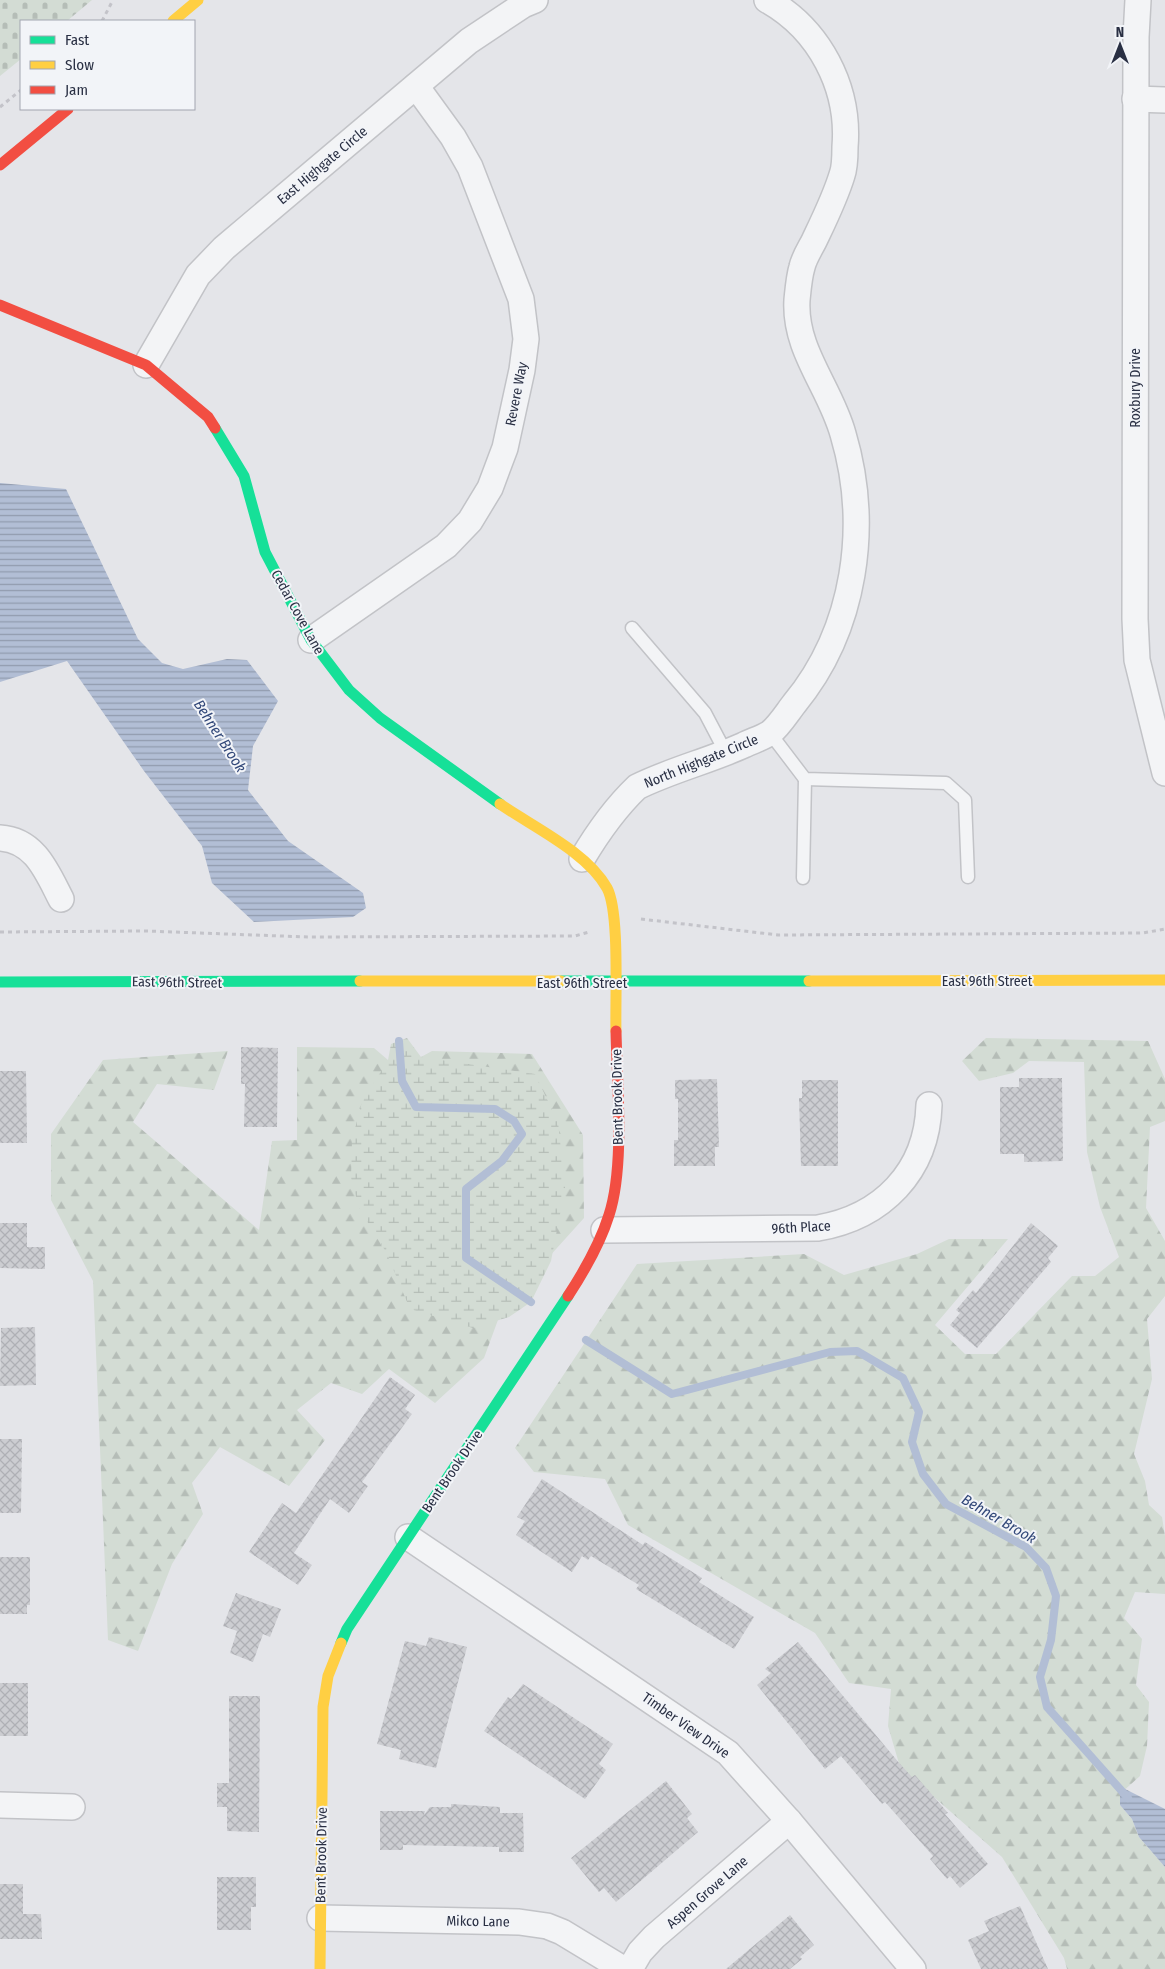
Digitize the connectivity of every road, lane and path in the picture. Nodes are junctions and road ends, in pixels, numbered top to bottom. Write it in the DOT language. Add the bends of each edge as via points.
graph roads {
  1 [pos="113,0"];
  2 [pos="198,0"];
  3 [pos="536,0"];
  4 [pos="767,0"];
  5 [pos="1138,0"];
  6 [pos="103,20"];
  7 [pos="174,20"];
  8 [pos="416,86"];
  9 [pos="20,91"];
  10 [pos="1135,100"];
  11 [pos="1165,100"];
  12 [pos="0,107"];
  13 [pos="67,110"];
  14 [pos="0,165"];
  15 [pos="0,305"];
  16 [pos="146,365"];
  17 [pos="632,628"];
  18 [pos="311,640"];
  19 [pos="770,733"];
  20 [pos="726,752"];
  21 [pos="1165,773"];
  22 [pos="805,779"];
  23 [pos="0,838"];
  24 [pos="582,859"];
  25 [pos="968,877"];
  26 [pos="803,878"];
  27 [pos="61,899"];
  28 [pos="615,924"];
  29 [pos="1165,929"];
  30 [pos="0,932"];
  31 [pos="1165,980"];
  32 [pos="0,982"];
  33 [pos="615,983"];
  34 [pos="929,1106"];
  35 [pos="604,1230"];
  36 [pos="408,1537"];
  37 [pos="0,1805"];
  38 [pos="72,1807"];
  39 [pos="789,1820"];
  40 [pos="320,1918"];
  41 [pos="320,1969"];
  42 [pos="623,1969"];
  43 [pos="630,1969"];
  44 [pos="913,1969"];
  1 -- 6 [label="path"];
  2 -- 7 [label="street"];
  3 -- 8 [label="street, East Highgate Circle" via="469,41"];
  4 -- 19 [label="street, North Highgate Circle" via="801,25 818,44 843,100 847,132 843,173 802,267 797,302 800,336 830,396 843,433 857,515 857,550 850,594 837,631 811,684"];
  5 -- 10 [label="street, Roxbury Drive"];
  8 -- 16 [label="street, East Highgate Circle" via="224,248 198,275"];
  8 -- 18 [label="street, Revere Way" via="470,167 521,299 526,339 522,370 505,448 490,488 470,521 446,546"];
  9 -- 12 [label="path"];
  10 -- 11 [label="street"];
  10 -- 21 [label="street, Roxbury Drive" via="1135,619 1137,660"];
  13 -- 14 [label="street"];
  15 -- 16 [label="street, Cedar Cove Lane"];
  16 -- 18 [label="street, Cedar Cove Lane" via="208,418 244,476 265,552"];
  17 -- 20 [label="lane" via="705,713"];
  18 -- 24 [label="street, Cedar Cove Lane" via="349,690 380,718 472,786"];
  19 -- 20 [label="street, North Highgate Circle"];
  19 -- 22 [label="lane"];
  20 -- 24 [label="street, North Highgate Circle" via="637,787 602,826"];
  22 -- 25 [label="lane" via="946,783 965,800"];
  22 -- 26 [label="lane"];
  23 -- 27 [label="street" via="29,848 40,859"];
  24 -- 28 [label="street, Cedar Cove Lane" via="608,890"];
  28 -- 29 [label="path" via="639,919 778,935 1143,933"];
  28 -- 30 [label="path" via="575,936 308,937 146,931"];
  28 -- 33 [label="street, Cedar Cove Lane"];
  31 -- 33 [label="street, East 96th Street"];
  32 -- 33 [label="street, East 96th Street"];
  33 -- 35 [label="street, Bent Brook Drive" via="618,1162 614,1195"];
  34 -- 35 [label="street, 96th Place" via="923,1143 913,1167 889,1196 853,1219 818,1228"];
  35 -- 36 [label="street, Bent Brook Drive" via="590,1263"];
  36 -- 39 [label="street, Timber View Drive" via="714,1743 738,1763"];
  36 -- 40 [label="street, Bent Brook Drive" via="346,1629 327,1676 323,1707"];
  37 -- 38 [label="street"];
  39 -- 43 [label="street, Aspen Grove Lane" via="654,1937"];
  39 -- 44 [label="street, Timber View Drive"];
  40 -- 41 [label="street, Bent Brook Drive"];
  40 -- 42 [label="street, Mikco Lane" via="519,1922 547,1926"];
}
